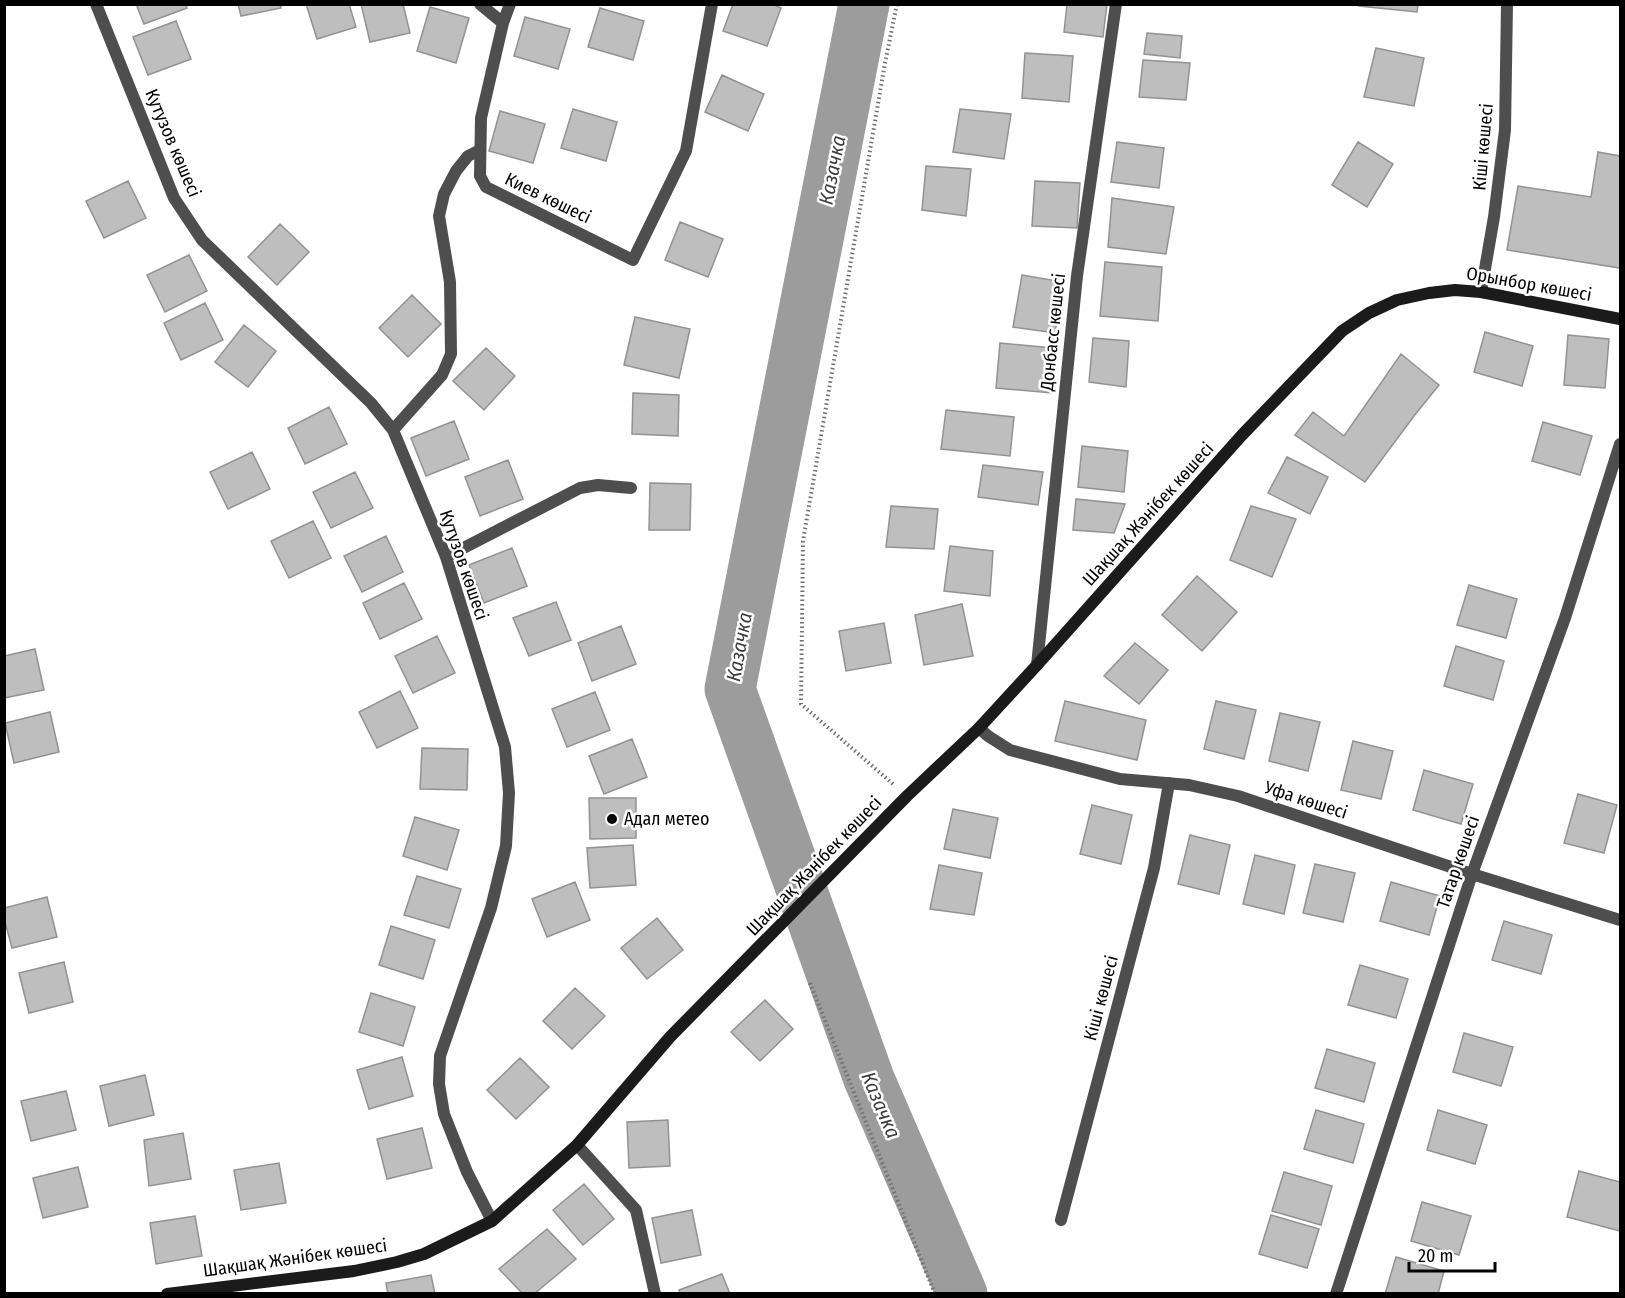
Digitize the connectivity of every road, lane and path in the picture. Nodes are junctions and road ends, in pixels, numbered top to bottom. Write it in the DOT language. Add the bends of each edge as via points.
graph roads {
  1 [pos="96,4"];
  2 [pos="480,4"];
  3 [pos="510,4"];
  4 [pos="712,4"];
  5 [pos="897,4"];
  6 [pos="1116,4"];
  7 [pos="1507,4"];
  8 [pos="503,23"];
  9 [pos="480,150"];
  10 [pos="1481,292"];
  11 [pos="1397,300"];
  12 [pos="1620,319"];
  13 [pos="393,430"];
  14 [pos="1620,444"];
  15 [pos="631,488"];
  16 [pos="446,557"];
  17 [pos="1037,665"];
  18 [pos="979,728"];
  19 [pos="1168,783"];
  20 [pos="907,796"];
  21 [pos="1472,874"];
  22 [pos="1620,920"];
  23 [pos="810,983"];
  24 [pos="577,1145"];
  25 [pos="1061,1220"];
  26 [pos="492,1221"];
  27 [pos="167,1293"];
  28 [pos="655,1293"];
  29 [pos="935,1293"];
  30 [pos="1336,1293"];
  1 -- 13 [label="street, Кутузов көшесі" via="174,198 202,240 371,403"];
  2 -- 8 [label="street"];
  3 -- 8 [label="street, Киев көшесі"];
  4 -- 9 [label="street, Киев көшесі" via="686,151 633,260 486,187 480,176"];
  5 -- 20 [label="path" via="802,541 801,704"];
  6 -- 17 [label="street, Донбасс көшесі" via="1077,276"];
  7 -- 10 [label="street, Кіші көшесі" via="1504,130"];
  8 -- 9 [label="street, Киев көшесі" via="481,118"];
  9 -- 13 [label="street" via="468,156 456,171 444,194 439,216 450,282 452,354 442,375"];
  10 -- 11 [label="main road, Орынбор көшесі" via="1455,290"];
  10 -- 12 [label="main road, Орынбор көшесі"];
  11 -- 17 [label="main road, Шақшақ Жәнібек көшесі" via="1342,331 1314,358"];
  13 -- 16 [label="street, Кутузов көшесі"];
  14 -- 21 [label="street, Татар көшесі" via="1565,618"];
  15 -- 16 [label="street" via="580,488"];
  16 -- 26 [label="street, Кутузов көшесі" via="505,747 509,793 506,846 491,908 441,1056 439,1084 444,1114 467,1173"];
  17 -- 18 [label="main road, Шақшақ Жәнібек көшесі"];
  18 -- 19 [label="street, Уфа көшесі" via="1010,750 1120,779"];
  18 -- 20 [label="main road, Шақшақ Жәнібек көшесі"];
  19 -- 21 [label="street, Уфа көшесі" via="1238,796"];
  19 -- 25 [label="street, Кіші көшесі" via="1154,868"];
  20 -- 24 [label="main road, Шақшақ Жәнібек көшесі" via="670,1037"];
  21 -- 22 [label="street, Уфа көшесі"];
  21 -- 30 [label="street, Татар көшесі"];
  23 -- 29 [label="path"];
  24 -- 26 [label="main road, Шақшақ Жәнібек көшесі"];
  24 -- 28 [label="street" via="636,1210"];
  26 -- 27 [label="main road, Шақшақ Жәнібек көшесі" via="424,1254 397,1262 354,1271"];
}
